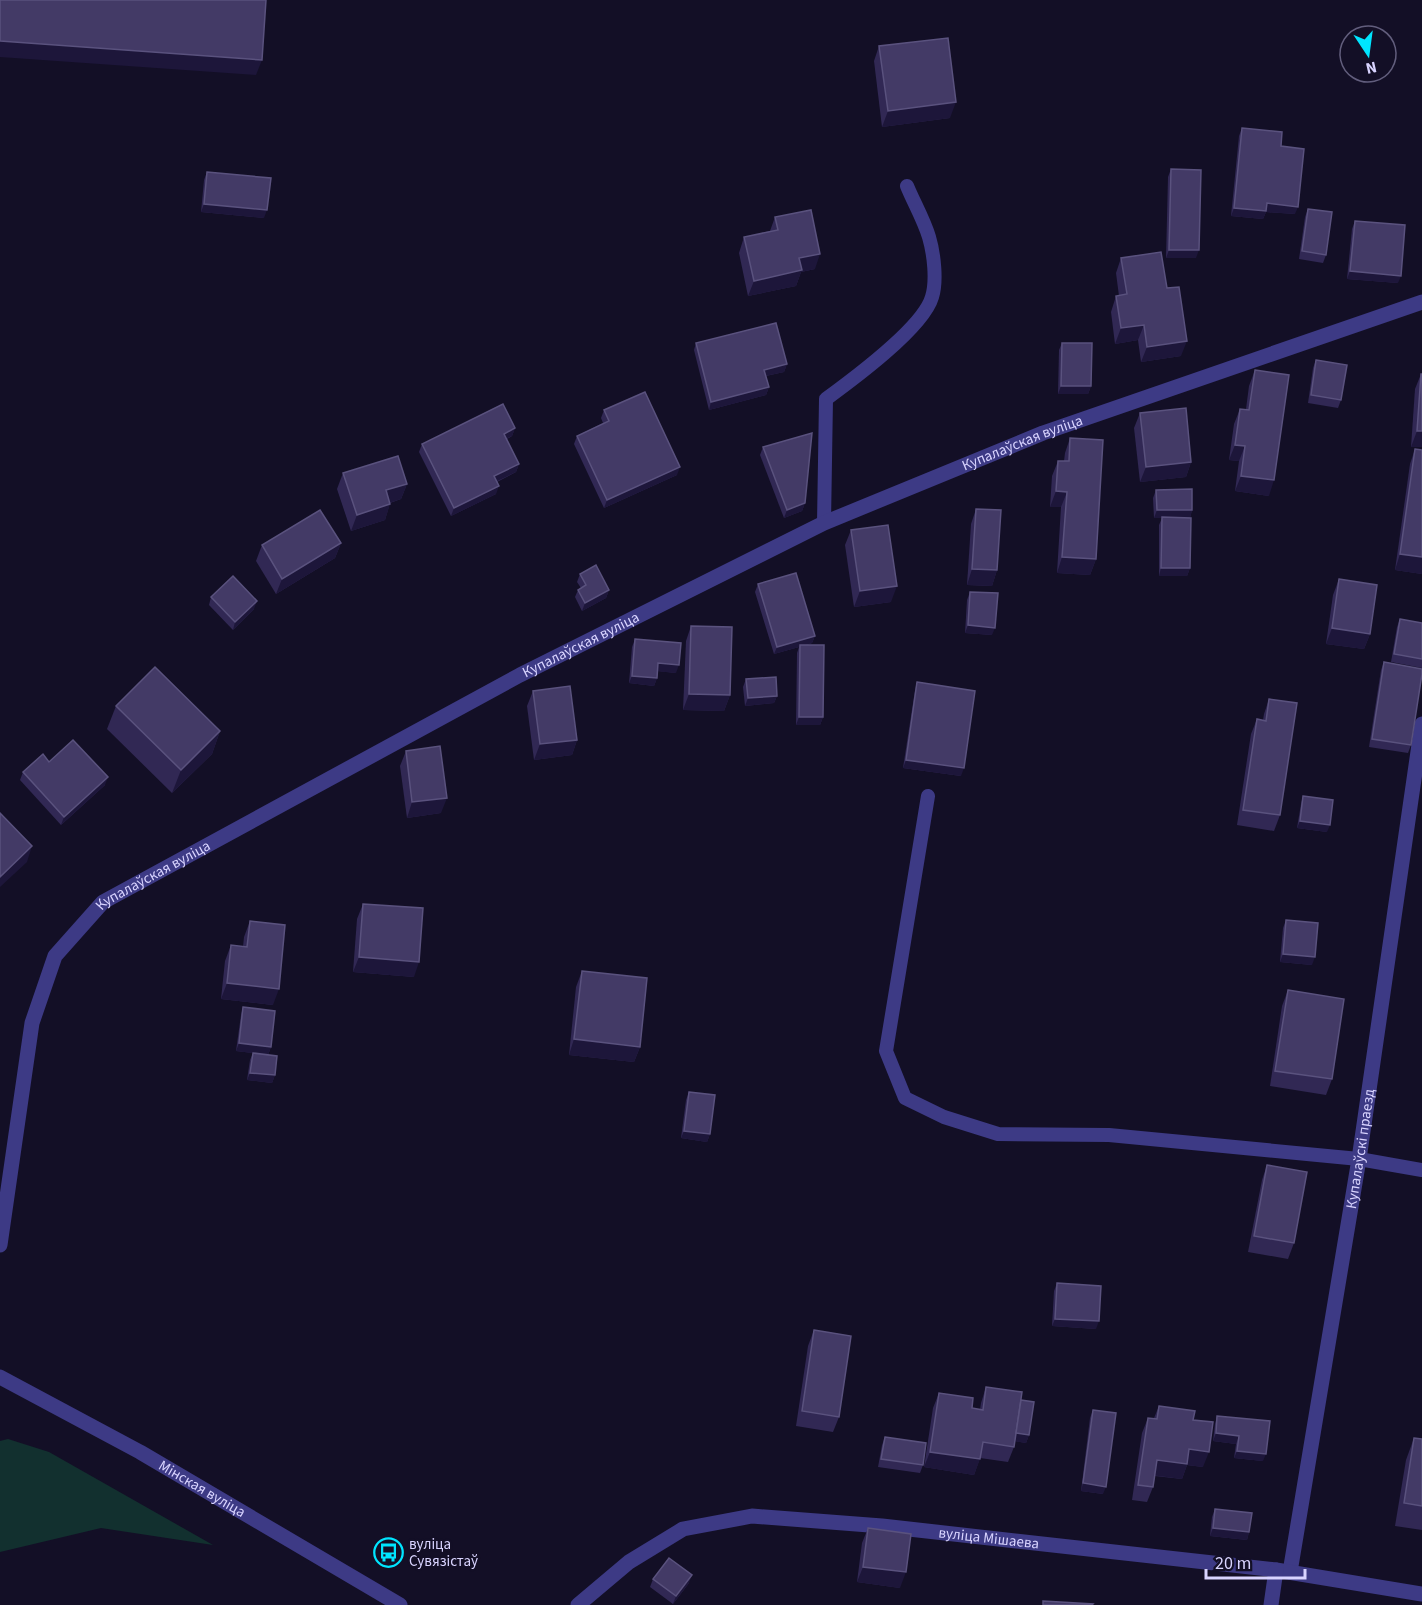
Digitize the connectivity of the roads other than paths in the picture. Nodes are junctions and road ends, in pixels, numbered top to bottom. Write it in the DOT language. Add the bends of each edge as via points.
graph roads {
  1 [pos="907,186"];
  2 [pos="1422,303"];
  3 [pos="824,523"];
  4 [pos="1422,724"];
  5 [pos="928,796"];
  6 [pos="1359,1159"];
  7 [pos="1422,1170"];
  8 [pos="0,1245"];
  9 [pos="0,1377"];
  10 [pos="1283,1571"];
  11 [pos="1422,1593"];
  12 [pos="400,1605"];
  13 [pos="578,1605"];
  14 [pos="1271,1605"];
  1 -- 3 [label="lane" via="929,238 934,275 932,297 924,315 863,372 826,399"];
  2 -- 3 [label="street, Купалаўская вуліца" via="1043,433"];
  3 -- 8 [label="street, Купалаўская вуліца" via="520,675 103,902 56,956 32,1023"];
  4 -- 6 [label="street, Купалаўскі праезд"];
  5 -- 6 [label="lane" via="886,1051 905,1098 944,1117 998,1134 1109,1135"];
  6 -- 7 [label="lane"];
  6 -- 10 [label="street, Купалаўскі праезд"];
  9 -- 12 [label="street, Мінская вуліца" via="140,1452"];
  10 -- 11 [label="street, вуліца Мішаева"];
  10 -- 13 [label="street, вуліца Мішаева" via="882,1526 752,1516 683,1529 629,1562"];
  10 -- 14 [label="street, Купалаўскі праезд"];
}
